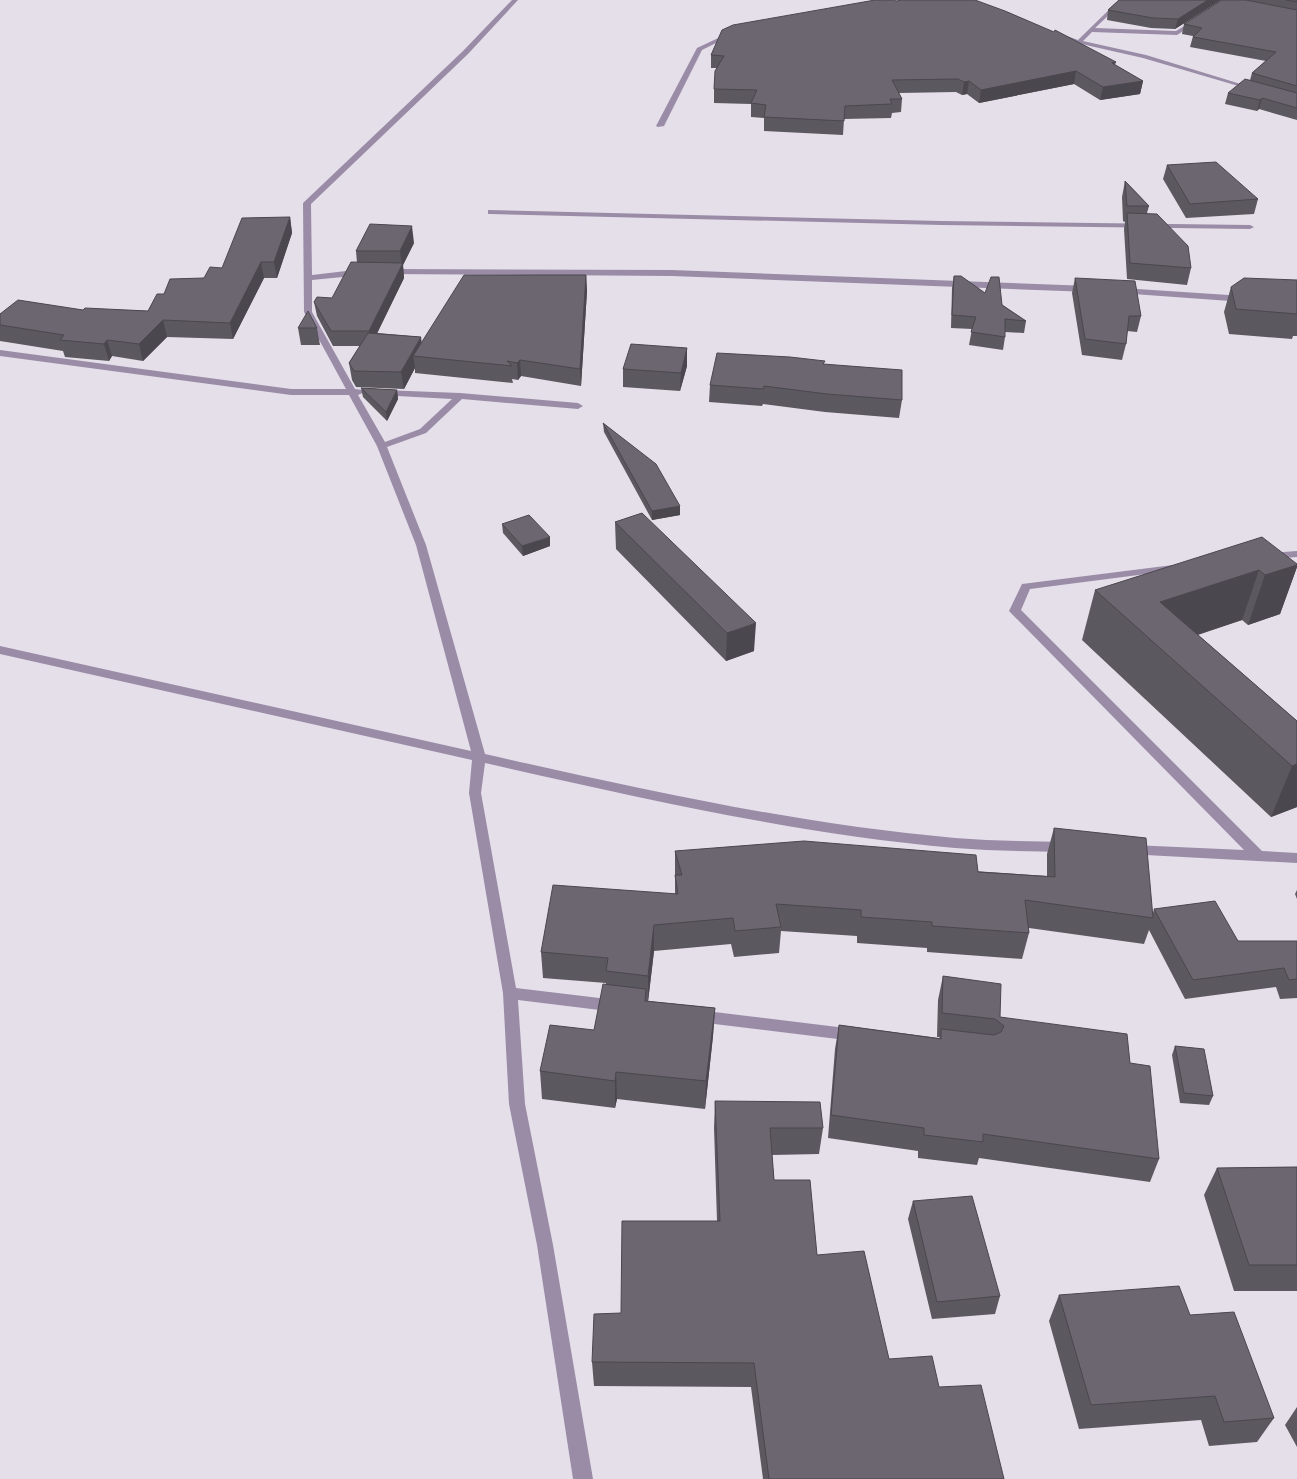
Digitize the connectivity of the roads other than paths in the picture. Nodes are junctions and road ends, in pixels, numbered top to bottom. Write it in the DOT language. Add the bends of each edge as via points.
graph roads {
  1 [pos="515,0"];
  2 [pos="1122,0"];
  3 [pos="1201,18"];
  4 [pos="1090,30"];
  5 [pos="739,32"];
  6 [pos="1052,32"];
  7 [pos="1079,42"];
  8 [pos="1258,90"];
  9 [pos="660,126"];
  10 [pos="491,212"];
  11 [pos="1250,227"];
  12 [pos="370,272"];
  13 [pos="380,272"];
  14 [pos="308,278"];
  15 [pos="1097,289"];
  16 [pos="1116,291"];
  17 [pos="1250,299"];
  18 [pos="0,353"];
  19 [pos="353,392"];
  20 [pos="460,396"];
  21 [pos="578,406"];
  22 [pos="382,446"];
  23 [pos="1297,554"];
  24 [pos="1279,555"];
  25 [pos="1260,558"];
  26 [pos="1291,565"];
  27 [pos="1182,567"];
  28 [pos="0,650"];
  29 [pos="479,757"];
  30 [pos="1073,848"];
  31 [pos="1122,850"];
  32 [pos="1258,856"];
  33 [pos="1297,858"];
  34 [pos="510,993"];
  35 [pos="627,1007"];
  36 [pos="686,1014"];
  37 [pos="871,1037"];
  38 [pos="583,1479"];
  1 -- 14 [label="street" via="307,203"];
  2 -- 4 [label="street"];
  3 -- 4 [label="street" via="1177,33"];
  4 -- 7 [label="street"];
  5 -- 9 [label="street" via="699,49"];
  6 -- 7 [label="street"];
  7 -- 8 [label="street" via="1144,56"];
  10 -- 11 [label="street"];
  12 -- 14 [label="street"];
  13 -- 15 [label="street" via="672,273"];
  14 -- 19 [label="street" via="308,312"];
  16 -- 17 [label="street"];
  18 -- 19 [label="street" via="291,392"];
  19 -- 20 [label="street"];
  19 -- 22 [label="street"];
  20 -- 21 [label="street"];
  20 -- 22 [label="street" via="423,431"];
  22 -- 29 [label="street" via="421,545"];
  23 -- 24 [label="street"];
  24 -- 25 [label="street"];
  24 -- 26 [label="street"];
  27 -- 32 [label="street" via="1026,586 1016,610"];
  28 -- 29 [label="street"];
  29 -- 30 [label="street" via="643,794 781,820 956,843"];
  29 -- 34 [label="street" via="475,793"];
  31 -- 32 [label="street"];
  32 -- 33 [label="street"];
  34 -- 35 [label="street"];
  34 -- 38 [label="street" via="517,1104"];
  36 -- 37 [label="street"];
}
